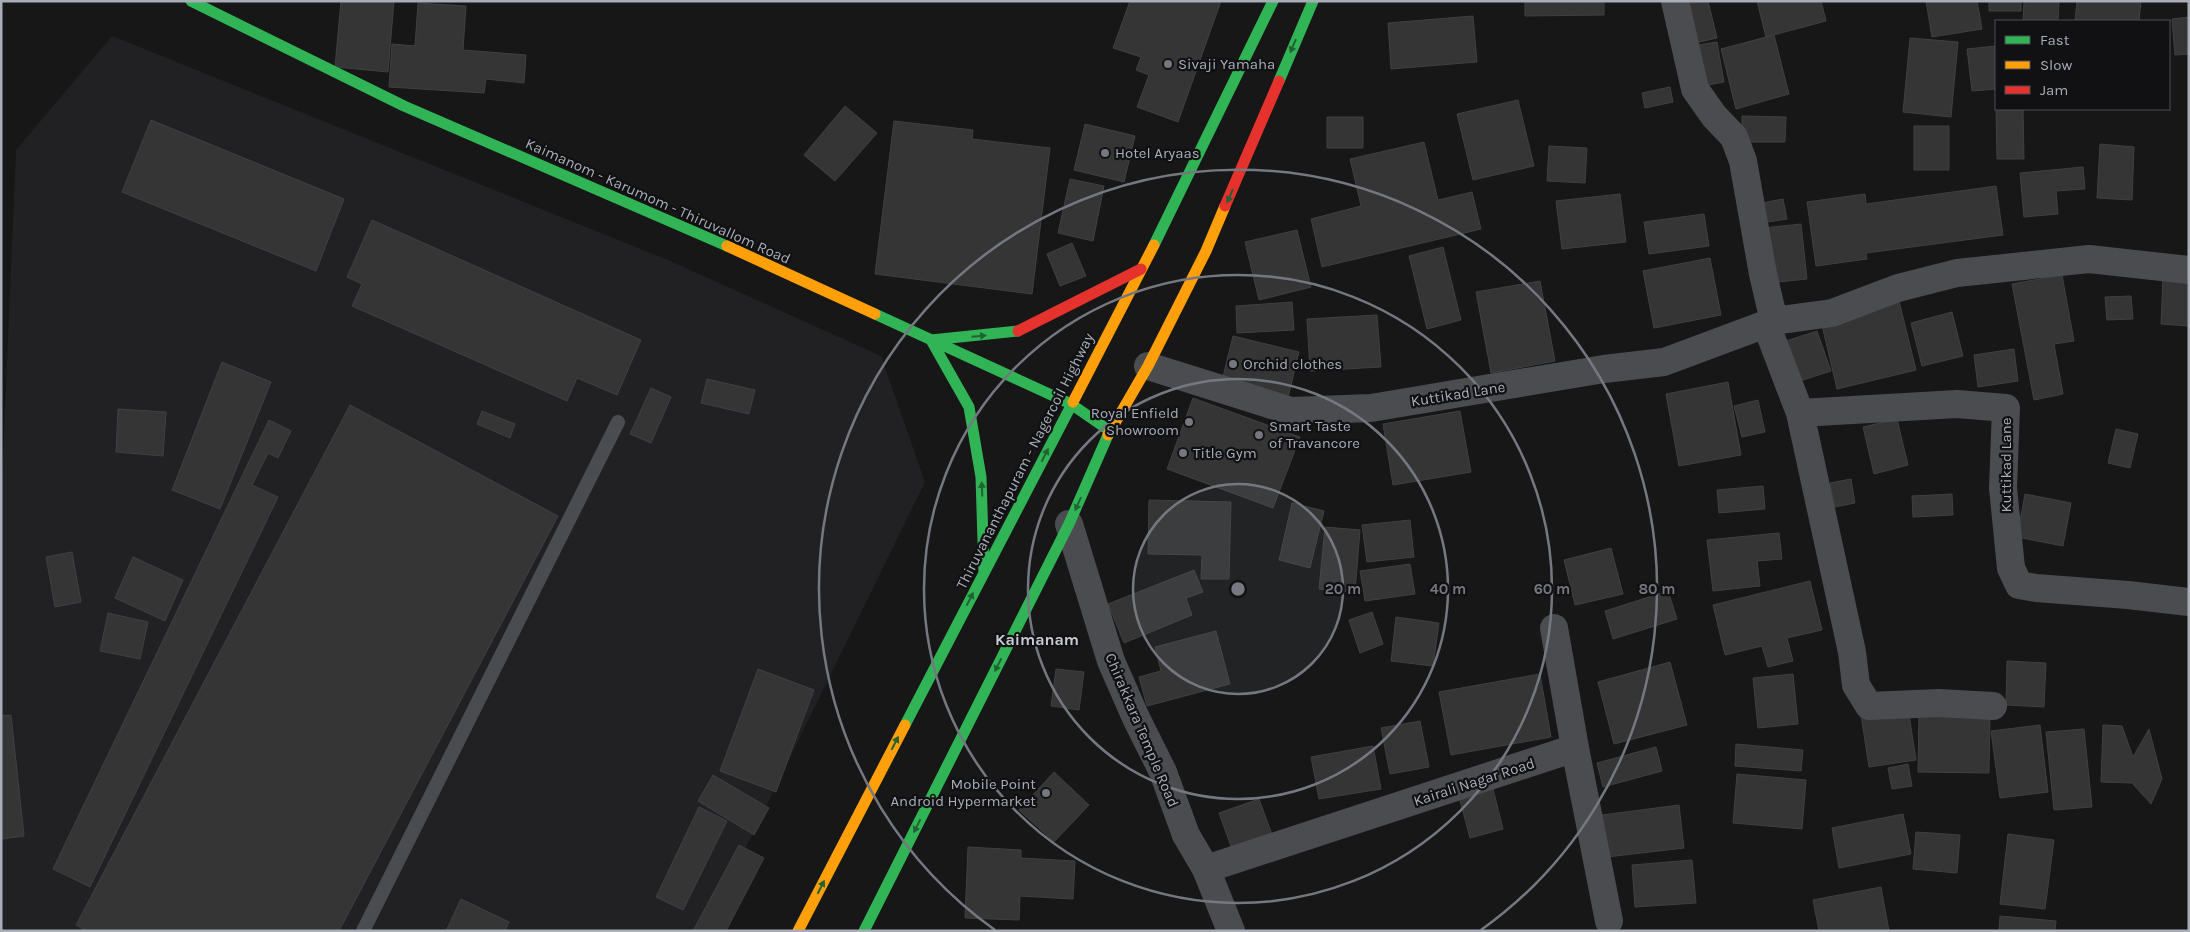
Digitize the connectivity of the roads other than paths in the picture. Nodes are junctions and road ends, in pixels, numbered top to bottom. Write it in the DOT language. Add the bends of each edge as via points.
graph roads {
  1 [pos="191,1"];
  2 [pos="1273,1"];
  3 [pos="1312,1"];
  4 [pos="1674,1"];
  5 [pos="1141,269"];
  6 [pos="2189,270"];
  7 [pos="1770,323"];
  8 [pos="931,340"];
  9 [pos="1148,366"];
  10 [pos="1071,404"];
  11 [pos="1800,413"];
  12 [pos="618,422"];
  13 [pos="1110,432"];
  14 [pos="1069,524"];
  15 [pos="984,573"];
  16 [pos="2189,602"];
  17 [pos="1554,628"];
  18 [pos="1993,706"];
  19 [pos="1575,748"];
  20 [pos="1206,870"];
  21 [pos="1609,921"];
  22 [pos="363,931"];
  23 [pos="798,931"];
  24 [pos="864,931"];
  25 [pos="1231,931"];
  1 -- 8 [label="main road, Kaimanom - Karumom - Thiruvallom Road" via="404,106 691,230"];
  2 -- 5 [label="main road, Thiruvananthapuram - Nagercoil Highway"];
  3 -- 9 [label="main road, one-way" via="1206,251"];
  4 -- 7 [label="street" via="1695,89 1734,137 1743,161"];
  8 -- 5 [label="main road, one-way" via="1014,333"];
  5 -- 10 [label="main road, Thiruvananthapuram - Nagercoil Highway"];
  6 -- 7 [label="street, Kuttikad Lane" via="2089,259 2032,263 1957,273 1898,288 1832,313"];
  7 -- 9 [label="street, Kuttikad Lane" via="1664,362 1371,408 1291,411"];
  7 -- 11 [label="street"];
  8 -- 10 [label="main road, Kaimanom - Karumom - Thiruvallom Road"];
  15 -- 8 [label="main road, one-way" via="981,477 969,407"];
  9 -- 13 [label="main road"];
  10 -- 13 [label="main road, Kaimanom - Karumom - Thiruvallom Road"];
  15 -- 10 [label="main road, Thiruvananthapuram - Nagercoil Highway, one-way"];
  11 -- 16 [label="street, Kuttikad Lane" via="1957,404 2006,408 2003,488 2011,568 2019,584"];
  11 -- 18 [label="street" via="1852,652 1856,685 1869,706"];
  12 -- 22 [label="lane"];
  13 -- 14 [label="main road, one-way"];
  14 -- 20 [label="street, Chirakkara Temple Road" via="1111,661 1163,772 1186,835"];
  14 -- 24 [label="main road, one-way"];
  23 -- 15 [label="main road, Thiruvananthapuram - Nagercoil Highway, one-way"];
  17 -- 19 [label="street"];
  19 -- 20 [label="street, Kairali Nagar Road"];
  19 -- 21 [label="street"];
  20 -- 25 [label="street, Chirakkara Temple Road"];
}
